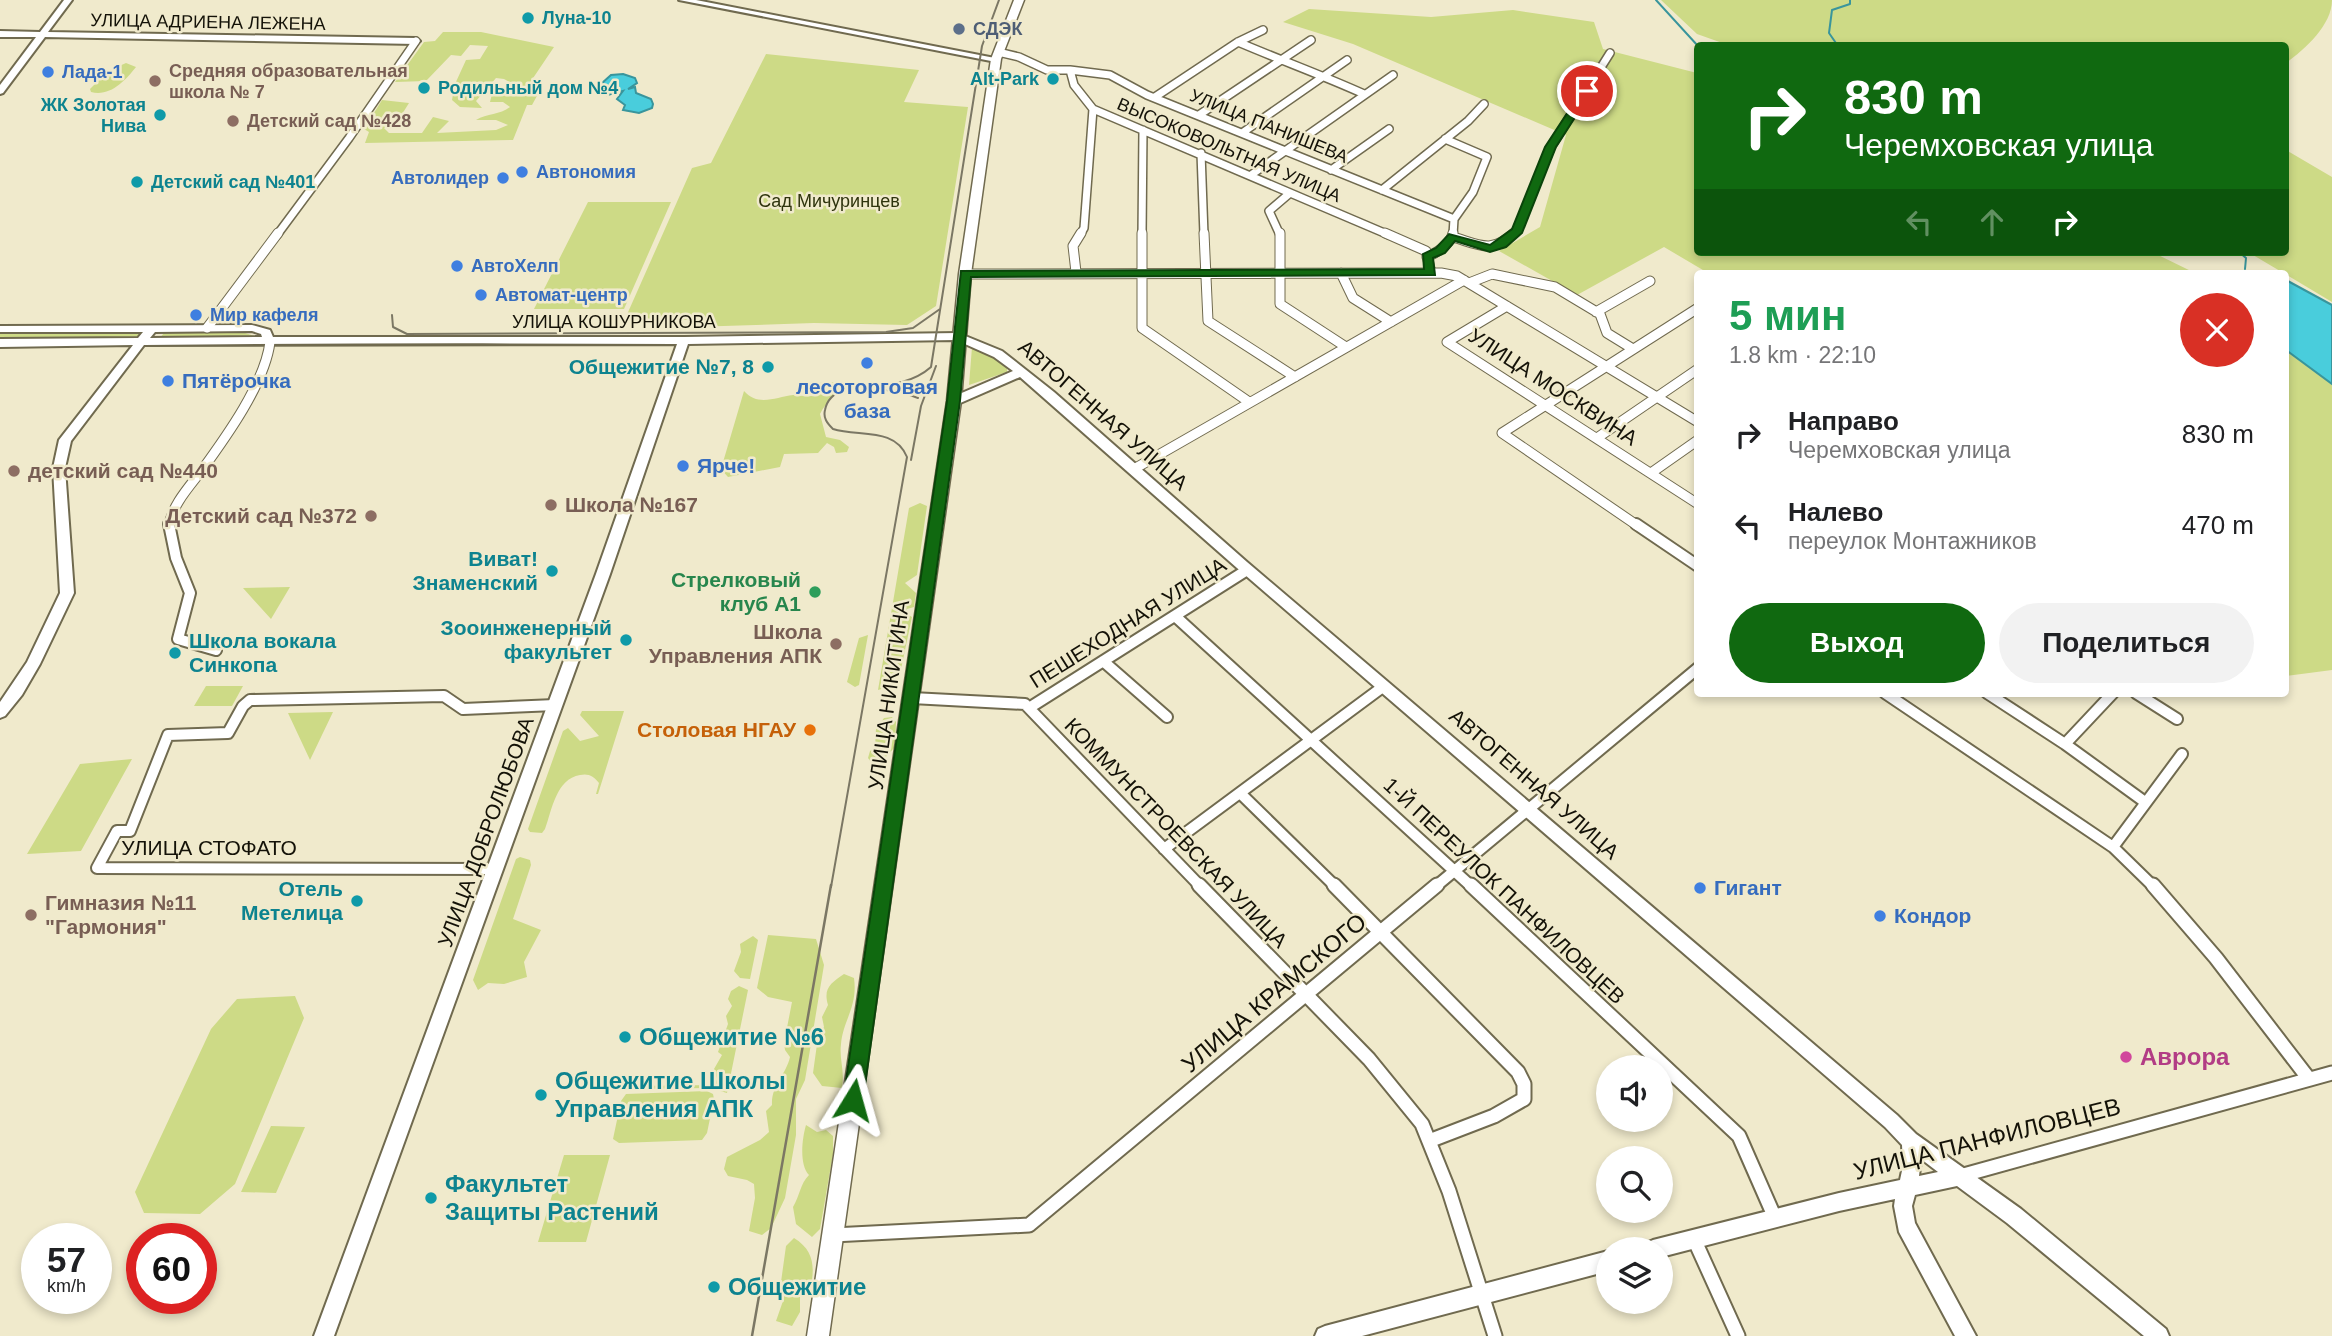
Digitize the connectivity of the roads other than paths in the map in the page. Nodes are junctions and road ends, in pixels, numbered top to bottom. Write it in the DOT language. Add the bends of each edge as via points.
graph roads {
  1 [pos="68,0"];
  2 [pos="683,0"];
  3 [pos="1019,0"];
  4 [pos="1263,30"];
  5 [pos="0,34"];
  6 [pos="40,36"];
  7 [pos="1311,40"];
  8 [pos="416,41"];
  9 [pos="1238,42"];
  10 [pos="1609,53"];
  11 [pos="997,55"];
  12 [pos="1280,60"];
  13 [pos="1347,60"];
  14 [pos="1070,71"];
  15 [pos="1393,75"];
  16 [pos="1322,76"];
  17 [pos="0,91"];
  18 [pos="1364,94"];
  19 [pos="1155,97"];
  20 [pos="1484,104"];
  21 [pos="1093,110"];
  22 [pos="1199,115"];
  23 [pos="1389,129"];
  24 [pos="1143,131"];
  25 [pos="1241,133"];
  26 [pos="1445,139"];
  27 [pos="1285,151"];
  28 [pos="1200,153"];
  29 [pos="1331,170"];
  30 [pos="1251,175"];
  31 [pos="1382,190"];
  32 [pos="1290,193"];
  33 [pos="1454,219"];
  34 [pos="1453,237"];
  35 [pos="1426,254"];
  36 [pos="1076,272"];
  37 [pos="1142,272"];
  38 [pos="1206,272"];
  39 [pos="1280,272"];
  40 [pos="1342,273"];
  41 [pos="1431,273"];
  42 [pos="965,274"];
  43 [pos="1466,281"];
  44 [pos="1650,281"];
  45 [pos="1507,306"];
  46 [pos="1694,311"];
  47 [pos="1596,312"];
  48 [pos="1391,322"];
  49 [pos="151,328"];
  50 [pos="207,328"];
  51 [pos="0,329"];
  52 [pos="958,336"];
  53 [pos="684,341"];
  54 [pos="270,342"];
  55 [pos="0,343"];
  56 [pos="141,343"];
  57 [pos="1346,347"];
  58 [pos="1633,349"];
  59 [pos="1606,366"];
  60 [pos="1021,372"];
  61 [pos="1694,372"];
  62 [pos="1295,377"];
  63 [pos="1657,397"];
  64 [pos="954,401"];
  65 [pos="1249,402"];
  66 [pos="1546,405"];
  67 [pos="1694,420"];
  68 [pos="1597,438"];
  69 [pos="1694,443"];
  70 [pos="1134,469"];
  71 [pos="1651,473"];
  72 [pos="1694,501"];
  73 [pos="1694,563"];
  74 [pos="1247,570"];
  75 [pos="1175,616"];
  76 [pos="216,650"];
  77 [pos="1103,662"];
  78 [pos="1694,671"];
  79 [pos="1384,685"];
  80 [pos="1891,697"];
  81 [pos="1995,697"];
  82 [pos="2109,697"];
  83 [pos="2142,697"];
  84 [pos="912,698"];
  85 [pos="555,705"];
  86 [pos="1029,708"];
  87 [pos="0,712"];
  88 [pos="1167,717"];
  89 [pos="2177,719"];
  90 [pos="1310,741"];
  91 [pos="2066,744"];
  92 [pos="2182,754"];
  93 [pos="1240,793"];
  94 [pos="2145,802"];
  95 [pos="1527,810"];
  96 [pos="2113,847"];
  97 [pos="1164,849"];
  98 [pos="495,869"];
  99 [pos="1454,870"];
  100 [pos="1382,932"];
  101 [pos="1306,997"];
  102 [pos="2332,1073"];
  103 [pos="2309,1079"];
  104 [pos="1910,1140"];
  105 [pos="1429,1141"];
  106 [pos="1960,1176"];
  107 [pos="1906,1189"];
  108 [pos="1775,1218"];
  109 [pos="833,1235"];
  110 [pos="1694,1239"];
  111 [pos="1673,1245"];
  112 [pos="1596,1264"];
  113 [pos="1480,1294"];
  114 [pos="324,1336"];
  115 [pos="818,1336"];
  116 [pos="1325,1336"];
  117 [pos="1495,1336"];
  118 [pos="1738,1336"];
  119 [pos="1966,1336"];
  120 [pos="2159,1336"];
  1 -- 6 [label="street"];
  2 -- 11 [label="street"];
  3 -- 11 [label="main road, УЛИЦА НИКИТИНА"];
  4 -- 9 [label="street"];
  5 -- 6 [label="street, УЛИЦА АДРИЕНА ЛЕЖЕНА"];
  6 -- 8 [label="street, УЛИЦА АДРИЕНА ЛЕЖЕНА"];
  6 -- 17 [label="street"];
  7 -- 12 [label="street"];
  8 -- 50 [label="street"];
  9 -- 12 [label="street"];
  9 -- 19 [label="street"];
  10 -- 34 [label="street" via="1551,147 1517,230 1490,248"];
  11 -- 14 [label="street" via="1019,57 1047,70"];
  11 -- 42 [label="main road, УЛИЦА НИКИТИНА"];
  12 -- 16 [label="street"];
  12 -- 22 [label="street"];
  13 -- 16 [label="street"];
  14 -- 19 [label="street, УЛИЦА ПАНИШЕВА" via="1110,75"];
  14 -- 21 [label="street, ВЫСОКОВОЛЬТНАЯ УЛИЦА" via="1074,85"];
  15 -- 18 [label="street"];
  16 -- 18 [label="street"];
  16 -- 25 [label="street"];
  18 -- 27 [label="street"];
  19 -- 22 [label="street, УЛИЦА ПАНИШЕВА"];
  20 -- 26 [label="street"];
  21 -- 24 [label="street, ВЫСОКОВОЛЬТНАЯ УЛИЦА"];
  21 -- 36 [label="street" via="1084,228 1073,246"];
  22 -- 25 [label="street, УЛИЦА ПАНИШЕВА"];
  23 -- 29 [label="street"];
  24 -- 28 [label="street, ВЫСОКОВОЛЬТНАЯ УЛИЦА"];
  24 -- 37 [label="street"];
  25 -- 27 [label="street, УЛИЦА ПАНИШЕВА"];
  26 -- 31 [label="street"];
  26 -- 33 [label="street" via="1487,157 1474,192"];
  27 -- 29 [label="street, УЛИЦА ПАНИШЕВА"];
  27 -- 30 [label="street"];
  28 -- 30 [label="street, ВЫСОКОВОЛЬТНАЯ УЛИЦА"];
  28 -- 38 [label="street"];
  29 -- 31 [label="street, УЛИЦА ПАНИШЕВА"];
  30 -- 32 [label="street, ВЫСОКОВОЛЬТНАЯ УЛИЦА"];
  31 -- 33 [label="street, УЛИЦА ПАНИШЕВА"];
  32 -- 35 [label="street, ВЫСОКОВОЛЬТНАЯ УЛИЦА"];
  32 -- 39 [label="street" via="1269,211 1280,230"];
  33 -- 34 [label="street"];
  34 -- 35 [label="street" via="1441,250"];
  35 -- 41 [label="street"];
  36 -- 37 [label="street"];
  36 -- 42 [label="street"];
  37 -- 38 [label="street"];
  37 -- 65 [label="street" via="1142,328"];
  38 -- 39 [label="street"];
  38 -- 62 [label="street" via="1208,321"];
  39 -- 40 [label="street"];
  39 -- 57 [label="street" via="1280,304"];
  40 -- 41 [label="street"];
  40 -- 48 [label="street" via="1352,300"];
  41 -- 43 [label="street"];
  42 -- 52 [label="main road, УЛИЦА НИКИТИНА"];
  43 -- 45 [label="street"];
  43 -- 47 [label="street" via="1493,274 1555,287"];
  43 -- 48 [label="street"];
  44 -- 47 [label="street"];
  45 -- 59 [label="street"];
  45 -- 66 [label="street, УЛИЦА МОСКВИНА" via="1447,342"];
  46 -- 58 [label="street"];
  47 -- 58 [label="street" via="1607,333"];
  48 -- 57 [label="street"];
  49 -- 50 [label="street, УЛИЦА КОШУРНИКОВА"];
  49 -- 51 [label="street, УЛИЦА КОШУРНИКОВА"];
  49 -- 56 [label="street"];
  50 -- 54 [label="street, УЛИЦА КОШУРНИКОВА" via="260,330"];
  52 -- 53 [label="street, УЛИЦА КОШУРНИКОВА"];
  52 -- 60 [label="street, АВТОГЕННАЯ УЛИЦА" via="986,347"];
  52 -- 64 [label="main road, УЛИЦА НИКИТИНА"];
  53 -- 54 [label="street, УЛИЦА КОШУРНИКОВА"];
  53 -- 85 [label="street, УЛИЦА ДОБРОЛЮБОВА"];
  54 -- 56 [label="street, УЛИЦА КОШУРНИКОВА"];
  54 -- 76 [label="street" via="268,358 244,405 171,513 176,558 191,593 178,639"];
  55 -- 56 [label="street, УЛИЦА КОШУРНИКОВА"];
  56 -- 87 [label="street" via="65,440 59,468 67,593 33,664"];
  57 -- 62 [label="street"];
  58 -- 59 [label="street"];
  59 -- 63 [label="street"];
  59 -- 66 [label="street"];
  60 -- 64 [label="street"];
  60 -- 70 [label="street, АВТОГЕННАЯ УЛИЦА"];
  61 -- 63 [label="street"];
  62 -- 65 [label="street"];
  63 -- 67 [label="street"];
  63 -- 68 [label="street"];
  64 -- 84 [label="main road, УЛИЦА НИКИТИНА"];
  65 -- 70 [label="street"];
  66 -- 68 [label="street, УЛИЦА МОСКВИНА"];
  66 -- 73 [label="street" via="1502,433"];
  68 -- 71 [label="street, УЛИЦА МОСКВИНА"];
  69 -- 71 [label="street"];
  70 -- 74 [label="street, АВТОГЕННАЯ УЛИЦА"];
  71 -- 72 [label="street, УЛИЦА МОСКВИНА"];
  74 -- 75 [label="street, ПЕШЕХОДНАЯ УЛИЦА"];
  74 -- 79 [label="street, АВТОГЕННАЯ УЛИЦА"];
  75 -- 77 [label="street, ПЕШЕХОДНАЯ УЛИЦА"];
  75 -- 90 [label="street, 1-Й ПЕРЕУЛОК ПАНФИЛОВЦЕВ"];
  77 -- 86 [label="street, ПЕШЕХОДНАЯ УЛИЦА"];
  77 -- 88 [label="street"];
  78 -- 95 [label="street, УЛИЦА КРАМСКОГО"];
  79 -- 90 [label="street"];
  79 -- 95 [label="street, АВТОГЕННАЯ УЛИЦА"];
  80 -- 96 [label="street"];
  81 -- 91 [label="street"];
  82 -- 91 [label="street"];
  83 -- 89 [label="street"];
  84 -- 86 [label="street" via="1025,704"];
  84 -- 109 [label="main road, УЛИЦА НИКИТИНА"];
  85 -- 98 [label="street, УЛИЦА ДОБРОЛЮБОВА"];
  85 -- 98 [label="street, УЛИЦА СТОФАТО" via="463,709 444,696 250,699 228,733 168,735 130,831 117,831 97,868"];
  86 -- 97 [label="street, КОММУНСТРОЕВСКАЯ УЛИЦА"];
  90 -- 93 [label="street"];
  90 -- 99 [label="street, 1-Й ПЕРЕУЛОК ПАНФИЛОВЦЕВ"];
  91 -- 94 [label="street"];
  92 -- 94 [label="street"];
  93 -- 97 [label="street"];
  93 -- 100 [label="street"];
  94 -- 96 [label="street"];
  95 -- 99 [label="street, УЛИЦА КРАМСКОГО"];
  95 -- 104 [label="street, АВТОГЕННАЯ УЛИЦА"];
  96 -- 103 [label="street" via="2171,902"];
  97 -- 101 [label="street, КОММУНСТРОЕВСКАЯ УЛИЦА"];
  98 -- 114 [label="street, УЛИЦА ДОБРОЛЮБОВА"];
  99 -- 100 [label="street, УЛИЦА КРАМСКОГО"];
  99 -- 108 [label="street, 1-Й ПЕРЕУЛОК ПАНФИЛОВЦЕВ" via="1738,1136"];
  100 -- 101 [label="street, УЛИЦА КРАМСКОГО"];
  100 -- 105 [label="street" via="1518,1072 1524,1084 1524,1099"];
  101 -- 105 [label="street, КОММУНСТРОЕВСКАЯ УЛИЦА" via="1369,1059 1422,1124"];
  101 -- 109 [label="street, УЛИЦА КРАМСКОГО" via="1029,1225"];
  102 -- 103 [label="street, УЛИЦА ПАНФИЛОВЦЕВ"];
  103 -- 106 [label="street, УЛИЦА ПАНФИЛОВЦЕВ"];
  104 -- 106 [label="street, АВТОГЕННАЯ УЛИЦА"];
  104 -- 107 [label="street" via="1912,1166"];
  105 -- 113 [label="street, КОММУНСТРОЕВСКАЯ УЛИЦА"];
  106 -- 107 [label="street, УЛИЦА ПАНФИЛОВЦЕВ"];
  106 -- 120 [label="street, АВТОГЕННАЯ УЛИЦА"];
  107 -- 108 [label="street, УЛИЦА ПАНФИЛОВЦЕВ"];
  107 -- 119 [label="street" via="1903,1206 1910,1234"];
  108 -- 110 [label="street, УЛИЦА ПАНФИЛОВЦЕВ"];
  109 -- 115 [label="main road, УЛИЦА НИКИТИНА"];
  110 -- 111 [label="street, УЛИЦА ПАНФИЛОВЦЕВ"];
  110 -- 118 [label="street"];
  112 -- 113 [label="street"];
  113 -- 116 [label="street"];
  113 -- 117 [label="street, КОММУНСТРОЕВСКАЯ УЛИЦА"];
}
